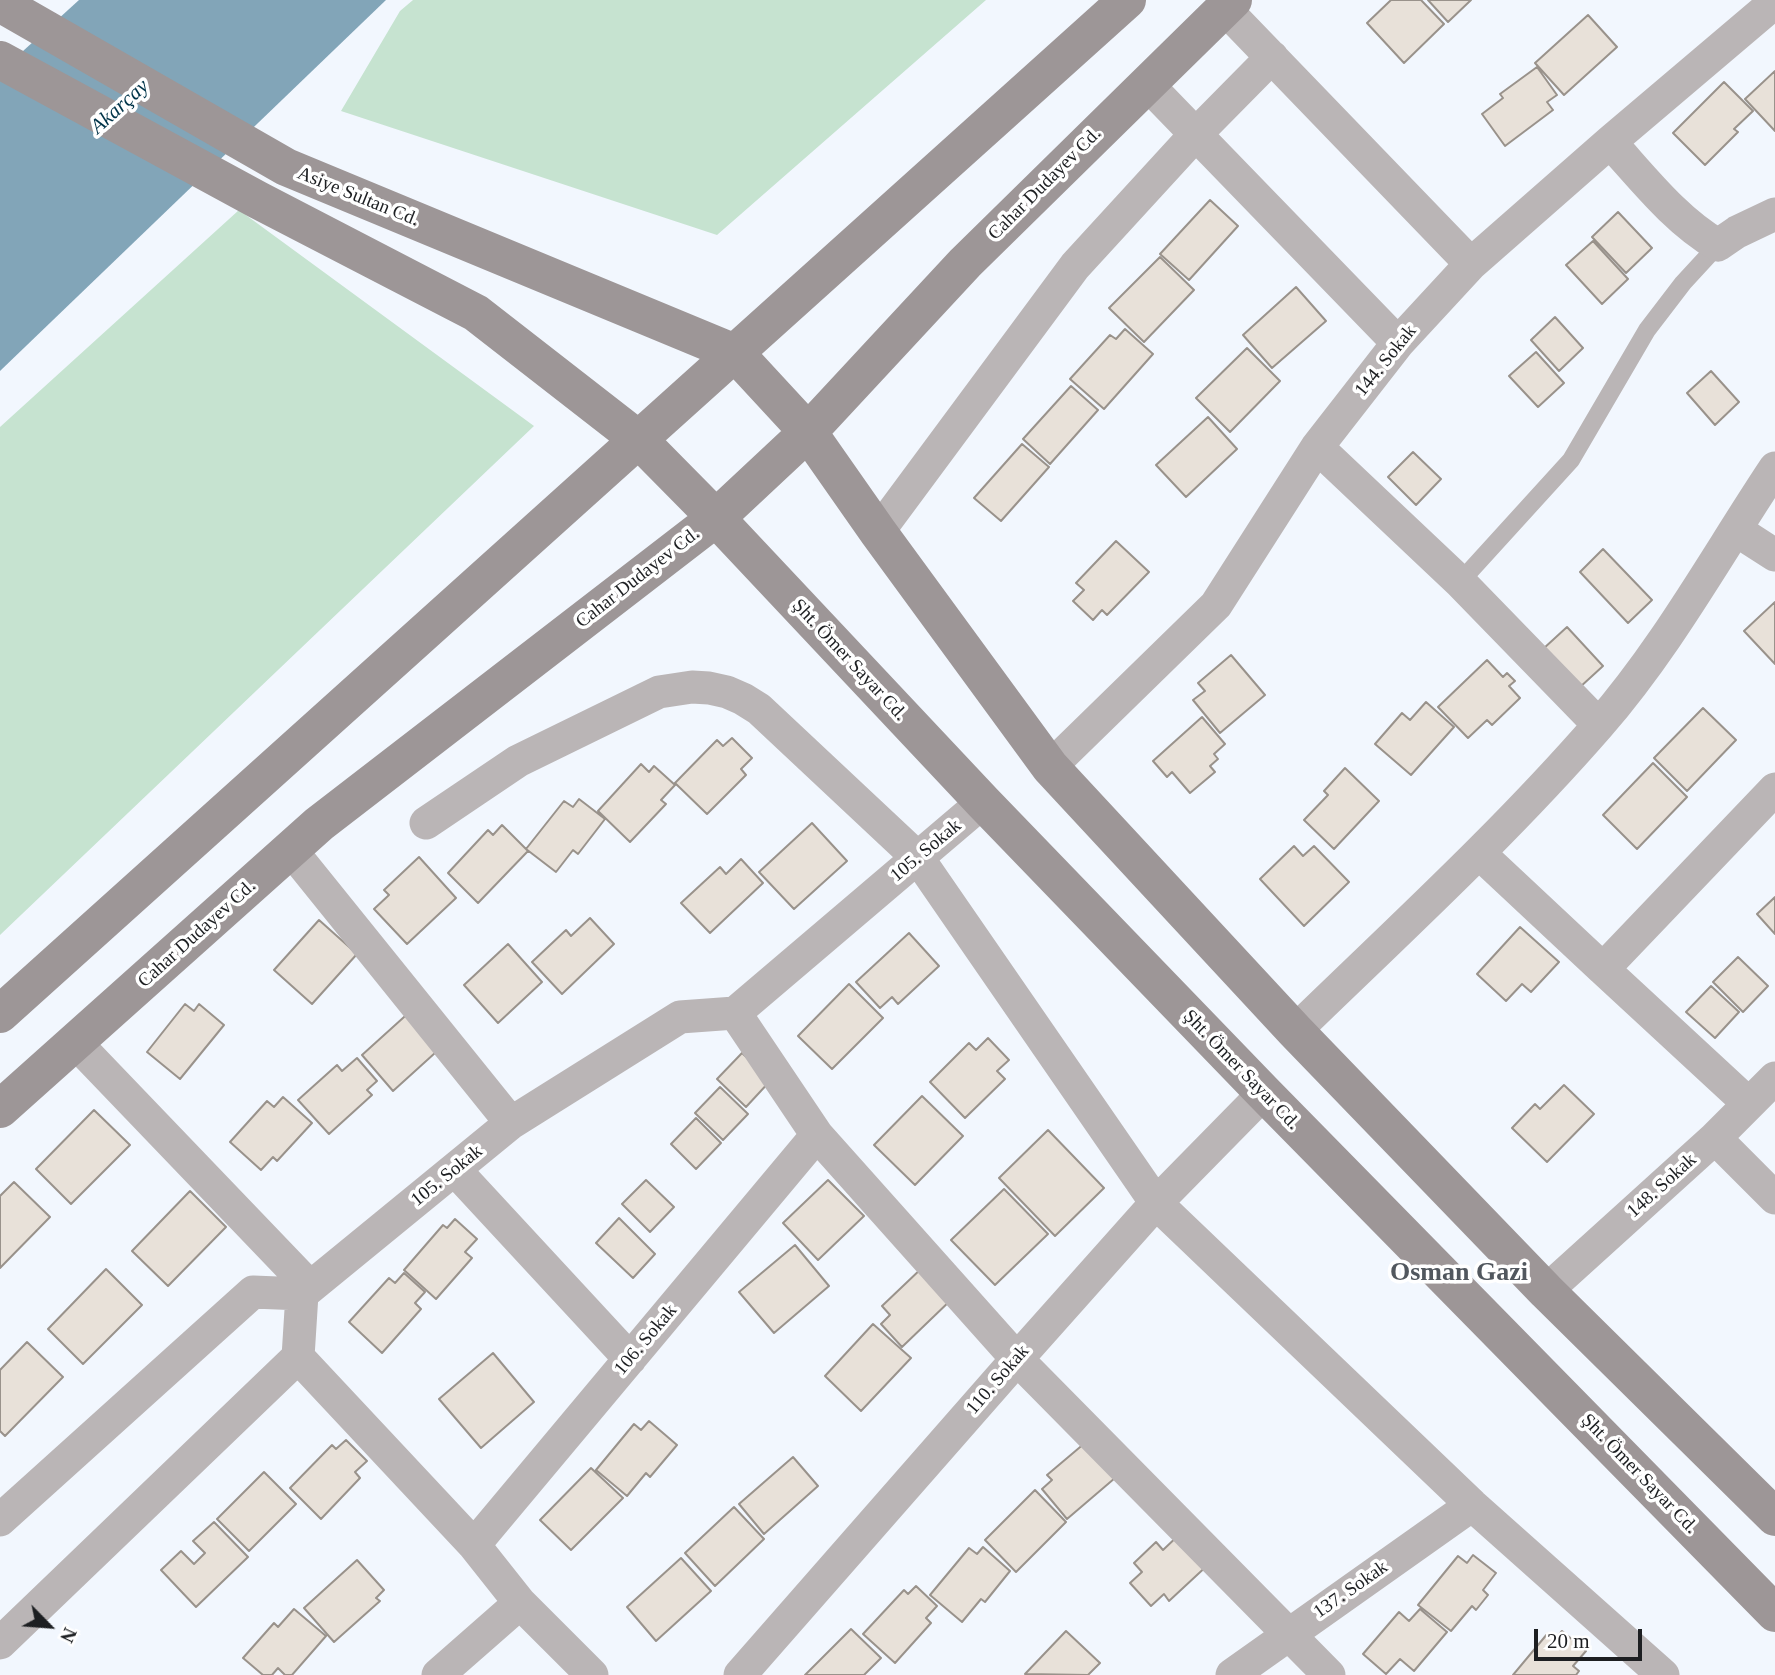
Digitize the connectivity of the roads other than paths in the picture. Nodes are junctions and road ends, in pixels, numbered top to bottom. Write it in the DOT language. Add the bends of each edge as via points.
graph roads {
  1 [pos="1126,0"];
  2 [pos="1775,2"];
  3 [pos="4,3"];
  4 [pos="1229,4"];
  5 [pos="1272,58"];
  6 [pos="0,60"];
  7 [pos="1147,84"];
  8 [pos="1196,134"];
  9 [pos="1609,142"];
  10 [pos="1775,214"];
  11 [pos="1718,245"];
  12 [pos="1471,264"];
  13 [pos="1398,343"];
  14 [pos="734,353"];
  15 [pos="808,432"];
  16 [pos="638,439"];
  17 [pos="1317,447"];
  18 [pos="1775,468"];
  19 [pos="716,518"];
  20 [pos="1736,530"];
  21 [pos="878,532"];
  22 [pos="1775,555"];
  23 [pos="1460,582"];
  24 [pos="1599,725"];
  25 [pos="1050,767"];
  26 [pos="983,802"];
  27 [pos="1771,802"];
  28 [pos="426,823"];
  29 [pos="291,850"];
  30 [pos="1479,853"];
  31 [pos="918,858"];
  32 [pos="1602,969"];
  33 [pos="735,1013"];
  34 [pos="0,1014"];
  35 [pos="1295,1031"];
  36 [pos="75,1042"];
  37 [pos="1775,1078"];
  38 [pos="1264,1093"];
  39 [pos="1749,1104"];
  40 [pos="0,1109"];
  41 [pos="511,1123"];
  42 [pos="817,1135"];
  43 [pos="1715,1138"];
  44 [pos="455,1170"];
  45 [pos="1775,1198"];
  46 [pos="1156,1203"];
  47 [pos="306,1290"];
  48 [pos="1546,1291"];
  49 [pos="298,1357"];
  50 [pos="630,1359"];
  51 [pos="1017,1359"];
  52 [pos="1472,1505"];
  53 [pos="1775,1517"];
  54 [pos="0,1520"];
  55 [pos="474,1545"];
  56 [pos="520,1603"];
  57 [pos="1775,1613"];
  58 [pos="1288,1635"];
  59 [pos="0,1643"];
  60 [pos="438,1675"];
  61 [pos="592,1675"];
  62 [pos="740,1675"];
  63 [pos="1232,1675"];
  64 [pos="1329,1675"];
  65 [pos="1663,1675"];
  1 -- 14 [label="main road"];
  2 -- 9 [label="street, 144. Sokak"];
  3 -- 14 [label="main road, Asiye Sultan Cd." via="286,167"];
  4 -- 5 [label="street"];
  4 -- 7 [label="main road, Cahar Dudayev Cd."];
  5 -- 8 [label="street"];
  5 -- 12 [label="street"];
  6 -- 16 [label="main road" via="476,313"];
  7 -- 8 [label="street"];
  7 -- 15 [label="main road, Cahar Dudayev Cd." via="965,263"];
  8 -- 13 [label="street"];
  8 -- 21 [label="street" via="1075,266"];
  9 -- 11 [label="street" via="1676,213"];
  9 -- 12 [label="street, 144. Sokak"];
  10 -- 11 [label="street"];
  11 -- 23 [label="lane" via="1647,330 1571,460"];
  12 -- 13 [label="street, 144. Sokak"];
  13 -- 17 [label="street, 144. Sokak"];
  14 -- 15 [label="main road"];
  14 -- 16 [label="main road"];
  15 -- 19 [label="main road, Cahar Dudayev Cd."];
  15 -- 21 [label="main road"];
  16 -- 19 [label="main road, Şht. Ömer Sayar Cd."];
  16 -- 34 [label="main road"];
  17 -- 23 [label="street"];
  17 -- 25 [label="street, 144. Sokak" via="1216,605"];
  18 -- 20 [label="street"];
  19 -- 26 [label="main road, Şht. Ömer Sayar Cd."];
  19 -- 29 [label="main road, Cahar Dudayev Cd."];
  20 -- 22 [label="street"];
  20 -- 24 [label="street" via="1655,654"];
  21 -- 25 [label="main road"];
  23 -- 24 [label="street"];
  24 -- 30 [label="street"];
  25 -- 35 [label="main road"];
  26 -- 31 [label="street, 105. Sokak"];
  26 -- 38 [label="main road, Şht. Ömer Sayar Cd."];
  27 -- 32 [label="street"];
  28 -- 31 [label="street" via="518,761 659,692 692,687 727,692 759,709"];
  29 -- 36 [label="main road, Cahar Dudayev Cd."];
  29 -- 41 [label="street"];
  30 -- 32 [label="street"];
  30 -- 35 [label="street"];
  31 -- 33 [label="street, 105. Sokak"];
  31 -- 46 [label="street"];
  32 -- 39 [label="street"];
  33 -- 41 [label="street, 105. Sokak" via="680,1017"];
  33 -- 42 [label="street"];
  35 -- 48 [label="main road"];
  36 -- 40 [label="main road, Cahar Dudayev Cd."];
  36 -- 47 [label="street"];
  37 -- 39 [label="street, 148. Sokak"];
  38 -- 46 [label="street, 110. Sokak"];
  38 -- 57 [label="main road, Şht. Ömer Sayar Cd."];
  39 -- 43 [label="street, 148. Sokak"];
  41 -- 44 [label="street, 105. Sokak"];
  42 -- 50 [label="street, 106. Sokak"];
  42 -- 51 [label="street"];
  43 -- 45 [label="street"];
  43 -- 48 [label="street, 148. Sokak"];
  44 -- 47 [label="street, 105. Sokak"];
  44 -- 50 [label="street"];
  46 -- 51 [label="street, 110. Sokak"];
  46 -- 52 [label="street"];
  47 -- 49 [label="street"];
  47 -- 54 [label="street" via="253,1292"];
  48 -- 53 [label="main road"];
  49 -- 55 [label="street"];
  49 -- 59 [label="street"];
  50 -- 55 [label="street, 106. Sokak"];
  51 -- 58 [label="street"];
  51 -- 62 [label="street, 110. Sokak"];
  52 -- 58 [label="street, 137. Sokak"];
  52 -- 65 [label="street"];
  55 -- 56 [label="street"];
  56 -- 60 [label="street"];
  56 -- 61 [label="street"];
  58 -- 63 [label="street, 137. Sokak"];
  58 -- 64 [label="street"];
}
